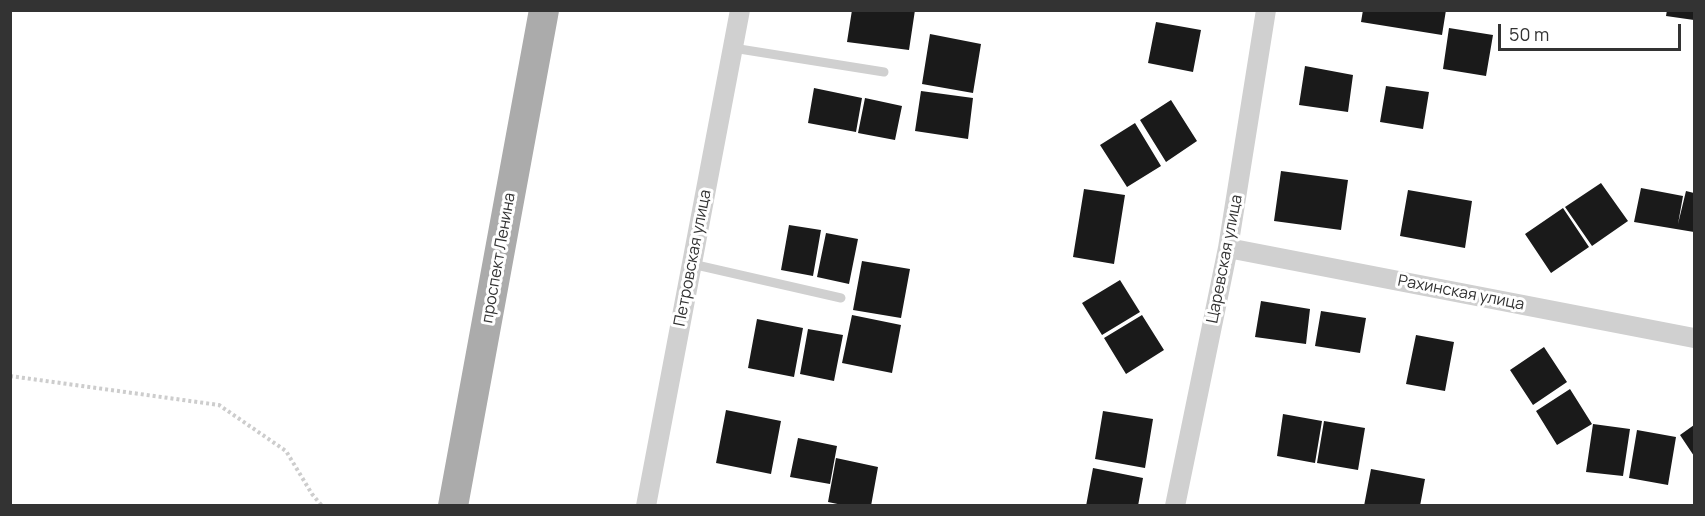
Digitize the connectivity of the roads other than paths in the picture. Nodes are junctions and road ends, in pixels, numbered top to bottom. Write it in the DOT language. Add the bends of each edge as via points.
graph roads {
  1 [pos="544,10"];
  2 [pos="740,10"];
  3 [pos="1266,10"];
  4 [pos="733,48"];
  5 [pos="884,72"];
  6 [pos="1228,248"];
  7 [pos="692,264"];
  8 [pos="841,298"];
  9 [pos="1695,338"];
  10 [pos="453,506"];
  11 [pos="646,506"];
  12 [pos="1175,506"];
  1 -- 10 [label="main road, проспект Ленина"];
  2 -- 4 [label="street, Петровская улица"];
  3 -- 6 [label="street, Царевская улица"];
  4 -- 5 [label="lane"];
  4 -- 7 [label="street, Петровская улица"];
  6 -- 9 [label="street, Рахинская улица"];
  6 -- 12 [label="street, Царевская улица"];
  7 -- 8 [label="lane"];
  7 -- 11 [label="street, Петровская улица"];
}
